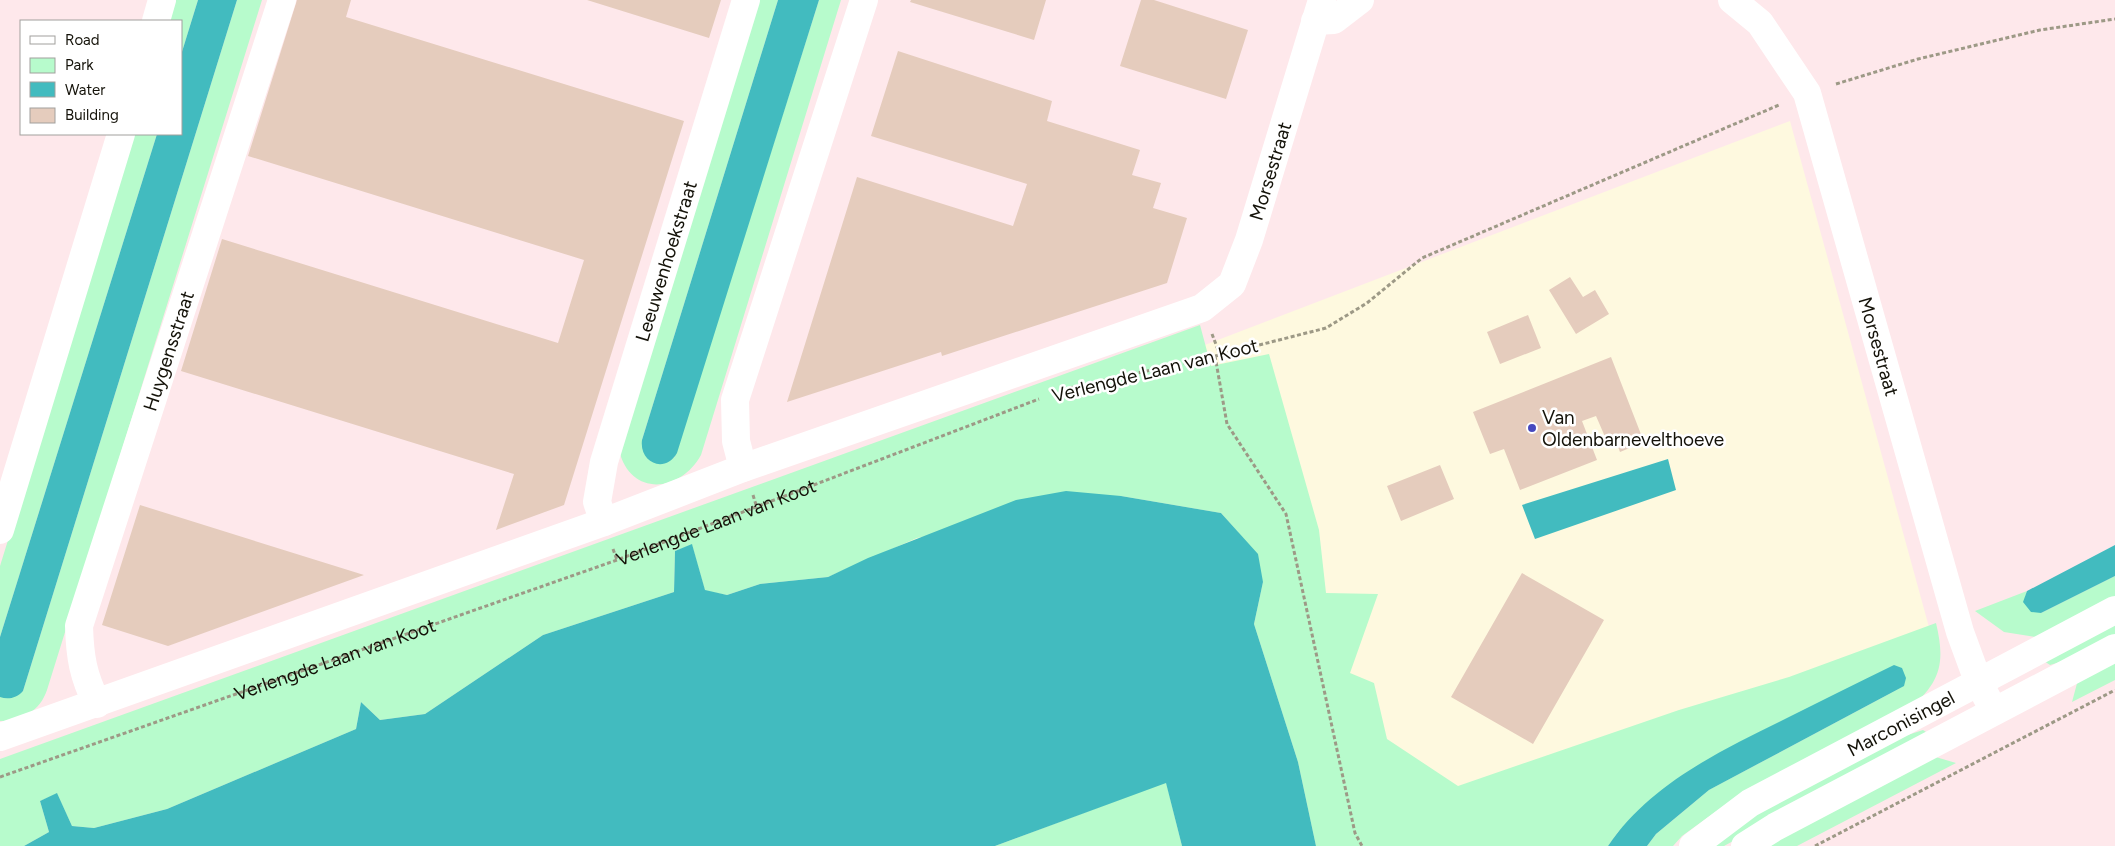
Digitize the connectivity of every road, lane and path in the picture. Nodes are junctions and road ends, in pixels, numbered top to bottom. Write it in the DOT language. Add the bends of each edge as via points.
graph roads {
  1 [pos="162,0"];
  2 [pos="282,0"];
  3 [pos="746,0"];
  4 [pos="864,0"];
  5 [pos="1360,0"];
  6 [pos="1732,0"];
  7 [pos="1319,10"];
  8 [pos="2115,19"];
  9 [pos="156,20"];
  10 [pos="1807,93"];
  11 [pos="121,135"];
  12 [pos="1202,308"];
  13 [pos="1215,356"];
  14 [pos="1064,390"];
  15 [pos="1045,397"];
  16 [pos="743,468"];
  17 [pos="604,522"];
  18 [pos="0,530"];
  19 [pos="2115,610"];
  20 [pos="2115,648"];
  21 [pos="1978,682"];
  22 [pos="2115,690"];
  23 [pos="97,704"];
  24 [pos="1994,711"];
  25 [pos="0,737"];
  26 [pos="0,777"];
  27 [pos="1362,846"];
  28 [pos="1692,846"];
  29 [pos="1745,846"];
  30 [pos="1815,846"];
  1 -- 9 [label="street"];
  2 -- 23 [label="street, Huygensstraat" via="79,626 80,657"];
  3 -- 17 [label="street, Leeuwenhoekstraat" via="604,462 597,502"];
  4 -- 16 [label="street" via="735,400 736,441"];
  5 -- 7 [label="street, Morsestraat" via="1334,20"];
  6 -- 10 [label="street, Morsestraat" via="1760,23"];
  7 -- 12 [label="street, Morsestraat" via="1249,240 1232,284"];
  8 -- 10 [label="path, Verlengde Laan van Koot" via="2040,30 1918,59"];
  10 -- 13 [label="path, Verlengde Laan van Koot" via="1422,258 1367,303 1326,328"];
  10 -- 21 [label="street, Morsestraat" via="1960,632"];
  11 -- 18 [label="street"];
  12 -- 16 [label="street, Verlengde Laan van Koot"];
  13 -- 14 [label="path, Verlengde Laan van Koot"];
  13 -- 27 [label="path" via="1227,424 1286,514 1355,833"];
  15 -- 26 [label="path, Verlengde Laan van Koot" via="617,560"];
  16 -- 17 [label="street, Verlengde Laan van Koot"];
  17 -- 23 [label="street, Verlengde Laan van Koot"];
  19 -- 21 [label="street, Marconisingel"];
  20 -- 24 [label="street, Marconisingel"];
  21 -- 24 [label="street, Morsestraat"];
  21 -- 28 [label="street, Marconisingel" via="1750,803"];
  22 -- 30 [label="path"];
  23 -- 25 [label="street, Verlengde Laan van Koot"];
  24 -- 29 [label="street, Marconisingel"];
}
